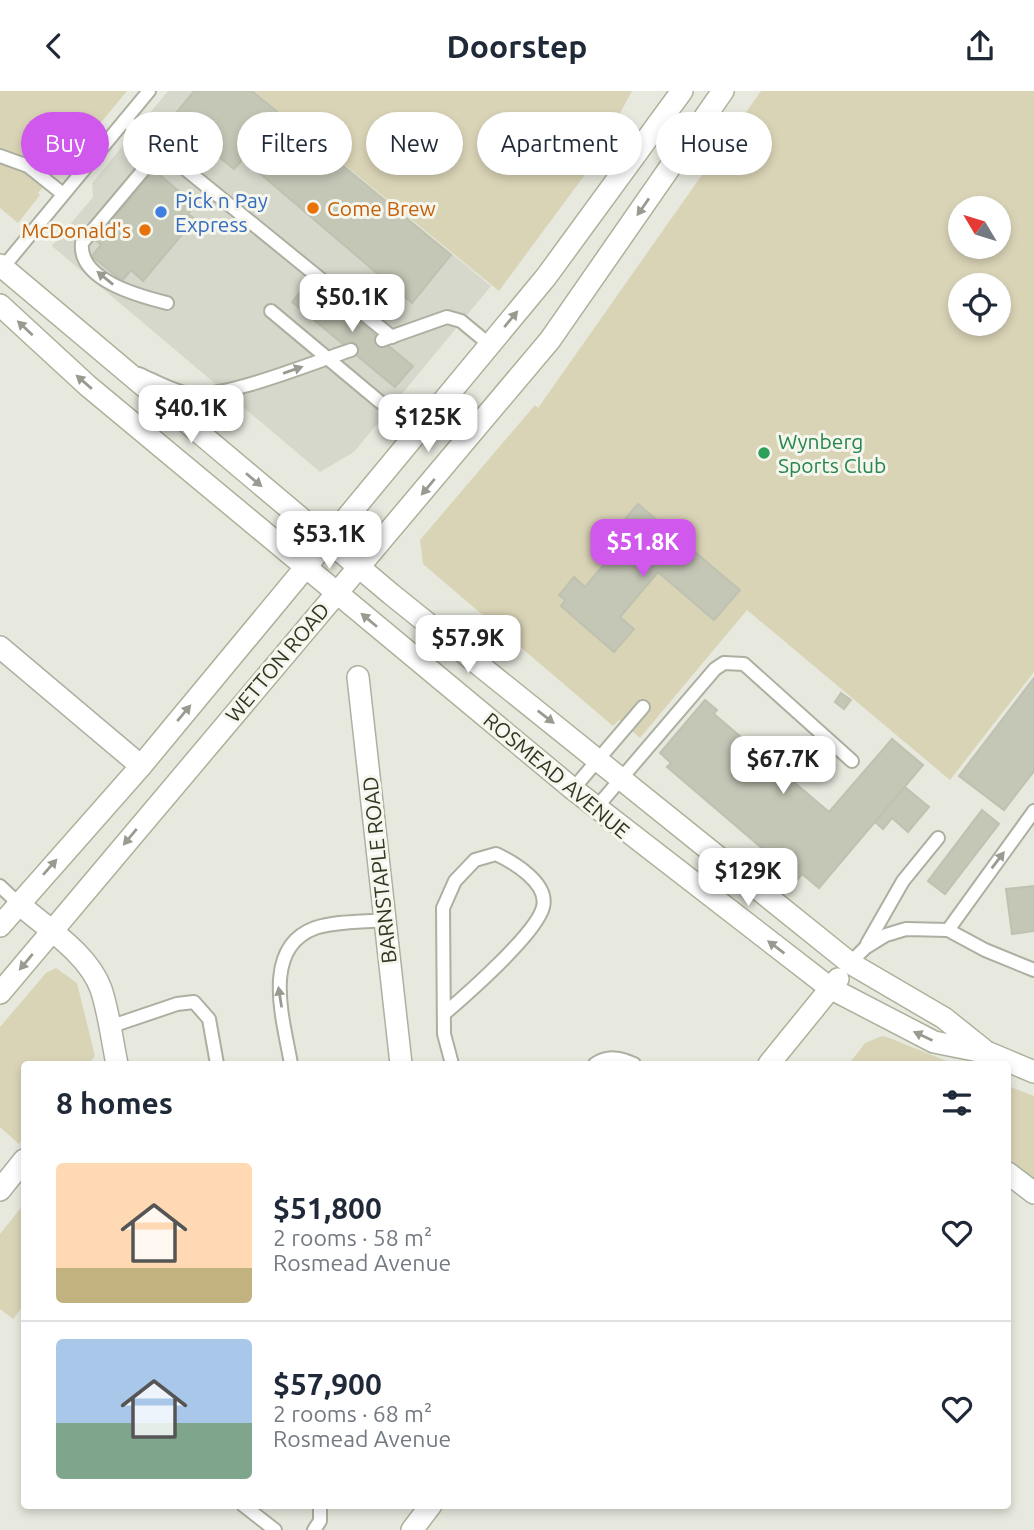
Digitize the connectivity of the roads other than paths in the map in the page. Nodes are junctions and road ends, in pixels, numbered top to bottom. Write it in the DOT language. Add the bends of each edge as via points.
graph roads {
  1 [pos="149,91"];
  2 [pos="682,91"];
  3 [pos="723,91"];
  4 [pos="132,112"];
  5 [pos="123,122"];
  6 [pos="0,156"];
  7 [pos="139,175"];
  8 [pos="192,175"];
  9 [pos="63,194"];
  10 [pos="1,268"];
  11 [pos="167,303"];
  12 [pos="0,305"];
  13 [pos="271,311"];
  14 [pos="490,345"];
  15 [pos="351,350"];
  16 [pos="328,358"];
  17 [pos="119,366"];
  18 [pos="380,402"];
  19 [pos="327,541"];
  20 [pos="305,568"];
  21 [pos="359,568"];
  22 [pos="336,593"];
  23 [pos="0,647"];
  24 [pos="358,677"];
  25 [pos="643,707"];
  26 [pos="599,759"];
  27 [pos="852,761"];
  28 [pos="141,766"];
  29 [pos="621,779"];
  30 [pos="573,789"];
  31 [pos="596,808"];
  32 [pos="1034,811"];
  33 [pos="938,838"];
  34 [pos="0,886"];
  35 [pos="18,904"];
  36 [pos="385,920"];
  37 [pos="0,926"];
  38 [pos="948,930"];
  39 [pos="51,932"];
  40 [pos="858,955"];
  41 [pos="1034,970"];
  42 [pos="830,988"];
  43 [pos="0,993"];
  44 [pos="444,1014"];
  45 [pos="109,1027"];
  46 [pos="989,1053"];
  47 [pos="116,1061"];
  48 [pos="217,1061"];
  49 [pos="291,1061"];
  50 [pos="401,1061"];
  51 [pos="451,1061"];
  52 [pos="599,1061"];
  53 [pos="626,1061"];
  54 [pos="771,1061"];
  55 [pos="1007,1061"];
  56 [pos="1011,1063"];
  57 [pos="1034,1073"];
  58 [pos="21,1164"];
  59 [pos="1011,1175"];
  60 [pos="0,1190"];
  61 [pos="1034,1193"];
  62 [pos="248,1509"];
  63 [pos="320,1509"];
  64 [pos="428,1509"];
  65 [pos="275,1530"];
  66 [pos="314,1530"];
  67 [pos="412,1530"];
  1 -- 4 [label="lane"];
  14 -- 2 [label="main road, WETTON ROAD, one-way" via="616,185"];
  3 -- 21 [label="main road, WETTON ROAD, one-way" via="550,340"];
  5 -- 9 [label="lane"];
  6 -- 9 [label="lane" via="28,166"];
  11 -- 7 [label="lane, one-way" via="116,287 83,261 81,253 82,243"];
  8 -- 14 [label="lane" via="386,338 447,317 461,321"];
  9 -- 10 [label="lane"];
  10 -- 17 [label="main road, ROSMEAD AVENUE"];
  20 -- 12 [label="main road, ROSMEAD AVENUE, one-way" via="88,386"];
  13 -- 16 [label="lane"];
  14 -- 19 [label="main road, WETTON ROAD"];
  15 -- 16 [label="lane"];
  17 -- 16 [label="lane, one-way" via="190,394 259,381"];
  16 -- 18 [label="lane"];
  17 -- 19 [label="main road, ROSMEAD AVENUE, one-way"];
  19 -- 20 [label="main road, WETTON ROAD"];
  19 -- 21 [label="main road, ROSMEAD AVENUE"];
  20 -- 22 [label="main road, ROSMEAD AVENUE"];
  28 -- 20 [label="main road, WETTON ROAD, one-way"];
  21 -- 22 [label="main road, WETTON ROAD"];
  21 -- 26 [label="main road, ROSMEAD AVENUE, one-way"];
  30 -- 22 [label="main road, ROSMEAD AVENUE, one-way"];
  22 -- 39 [label="main road, WETTON ROAD, one-way"];
  23 -- 28 [label="main road"];
  24 -- 36 [label="main road, BARNSTAPLE ROAD"];
  25 -- 26 [label="lane"];
  26 -- 29 [label="main road, ROSMEAD AVENUE"];
  26 -- 30 [label="lane"];
  27 -- 29 [label="lane" via="744,664 724,663"];
  35 -- 28 [label="main road, WETTON ROAD, one-way"];
  29 -- 31 [label="lane"];
  29 -- 40 [label="main road, ROSMEAD AVENUE"];
  30 -- 31 [label="main road, ROSMEAD AVENUE"];
  42 -- 31 [label="main road, ROSMEAD AVENUE, one-way"];
  38 -- 32 [label="lane, one-way"];
  33 -- 40 [label="lane" via="903,881"];
  34 -- 35 [label="lane"];
  35 -- 37 [label="main road, WETTON ROAD"];
  35 -- 39 [label="main road"];
  49 -- 36 [label="lane, one-way" via="278,978 298,936 314,929"];
  36 -- 50 [label="main road, BARNSTAPLE ROAD"];
  38 -- 40 [label="lane" via="906,929 886,935"];
  38 -- 41 [label="lane"];
  39 -- 43 [label="main road, WETTON ROAD, one-way"];
  39 -- 45 [label="main road" via="85,962 100,989"];
  40 -- 42 [label="main road"];
  40 -- 46 [label="main road, ROSMEAD AVENUE"];
  46 -- 42 [label="main road, ROSMEAD AVENUE, one-way" via="934,1042"];
  42 -- 54 [label="main road"];
  44 -- 44 [label="lane" via="443,908 455,881 475,860 496,854 527,874 541,891 544,906 488,976"];
  44 -- 51 [label="lane"];
  45 -- 47 [label="main road"];
  45 -- 48 [label="lane" via="194,1002 209,1019"];
  46 -- 55 [label="main road, ROSMEAD AVENUE"];
  52 -- 53 [label="lane"];
  56 -- 57 [label="main road, ROSMEAD AVENUE"];
  58 -- 60 [label="main road"];
  59 -- 61 [label="main road"];
  62 -- 65 [label="lane"];
  63 -- 66 [label="lane"];
  64 -- 67 [label="main road"];
}
